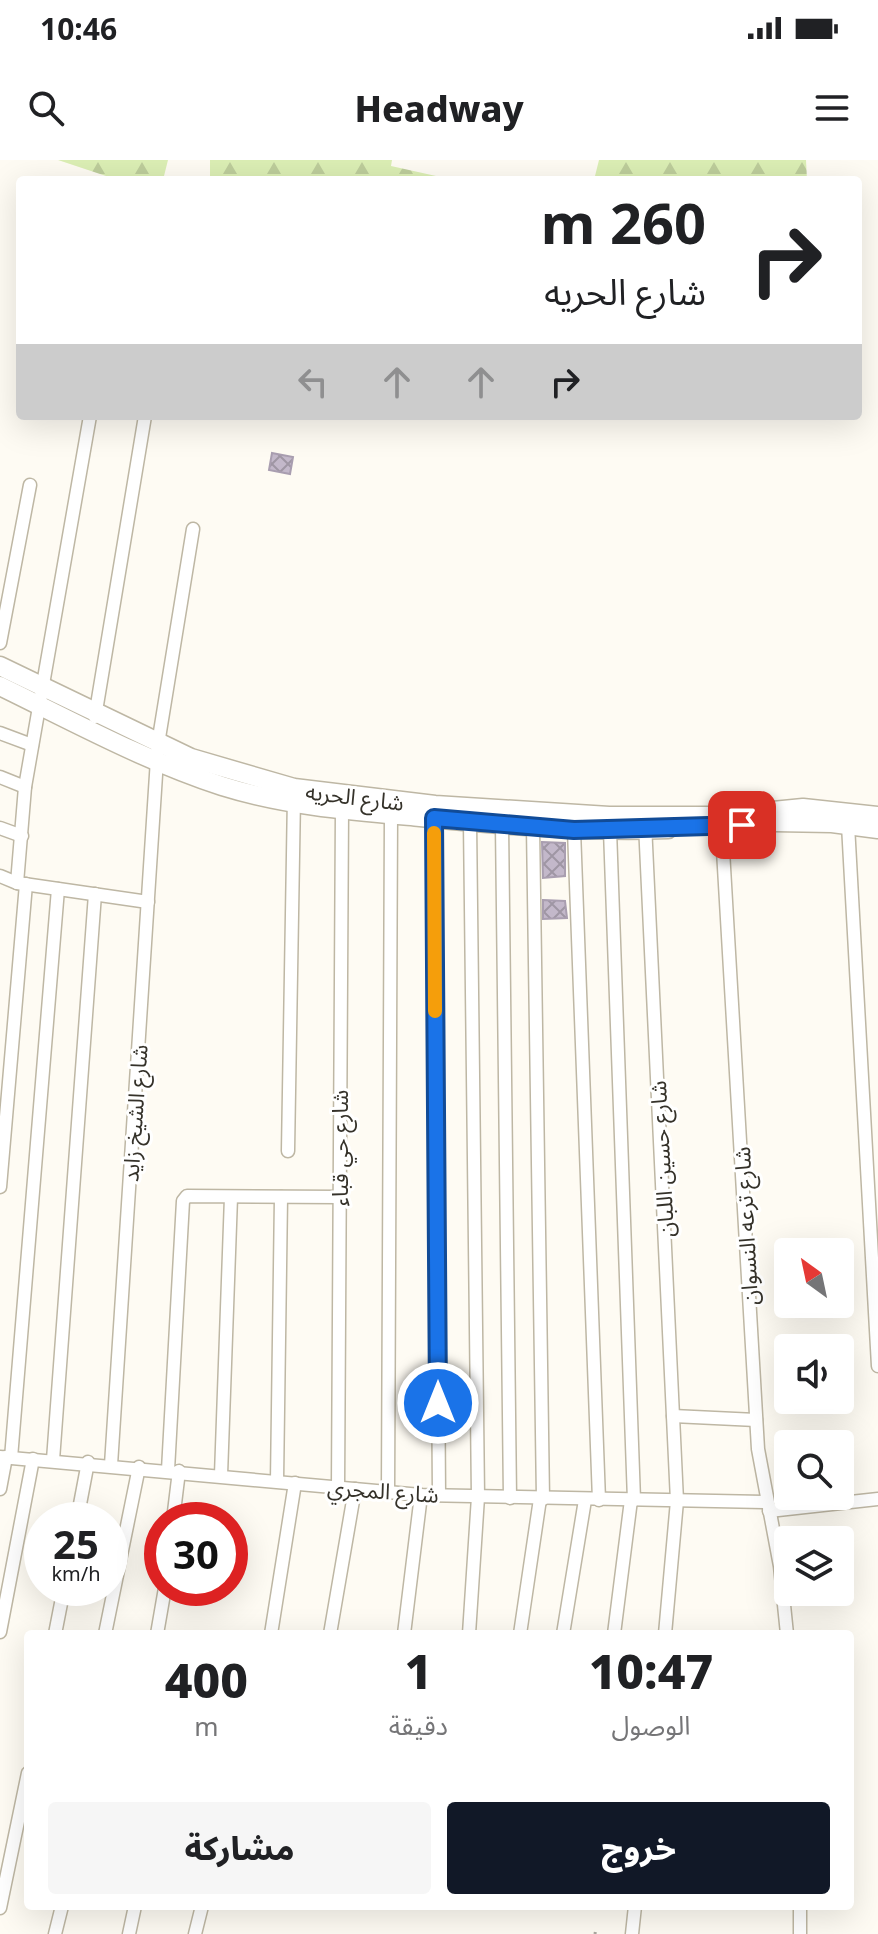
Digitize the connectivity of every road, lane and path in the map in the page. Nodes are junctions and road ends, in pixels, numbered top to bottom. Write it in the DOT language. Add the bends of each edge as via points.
graph roads {
  1 [pos="89,420"];
  2 [pos="144,420"];
  3 [pos="30,485"];
  4 [pos="193,529"];
  5 [pos="0,643"];
  6 [pos="0,666"];
  7 [pos="0,686"];
  8 [pos="41,696"];
  9 [pos="94,721"];
  10 [pos="0,733"];
  11 [pos="32,745"];
  12 [pos="158,753"];
  13 [pos="0,777"];
  14 [pos="25,787"];
  15 [pos="294,796"];
  16 [pos="342,809"];
  17 [pos="391,814"];
  18 [pos="878,816"];
  19 [pos="434,818"];
  20 [pos="470,822"];
  21 [pos="721,822"];
  22 [pos="645,824"];
  23 [pos="502,825"];
  24 [pos="848,825"];
  25 [pos="533,827"];
  26 [pos="0,828"];
  27 [pos="878,829"];
  28 [pos="574,830"];
  29 [pos="610,830"];
  30 [pos="22,836"];
  31 [pos="0,876"];
  32 [pos="21,884"];
  33 [pos="58,889"];
  34 [pos="95,894"];
  35 [pos="148,902"];
  36 [pos="288,1151"];
  37 [pos="0,1187"];
  38 [pos="231,1197"];
  39 [pos="281,1197"];
  40 [pos="339,1197"];
  41 [pos="878,1366"];
  42 [pos="673,1416"];
  43 [pos="756,1420"];
  44 [pos="6,1457"];
  45 [pos="33,1459"];
  46 [pos="53,1460"];
  47 [pos="88,1462"];
  48 [pos="111,1465"];
  49 [pos="139,1467"];
  50 [pos="173,1470"];
  51 [pos="221,1475"];
  52 [pos="277,1481"];
  53 [pos="295,1483"];
  54 [pos="338,1487"];
  55 [pos="0,1489"];
  56 [pos="355,1489"];
  57 [pos="388,1492"];
  58 [pos="421,1495"];
  59 [pos="439,1495"];
  60 [pos="478,1497"];
  61 [pos="510,1498"];
  62 [pos="541,1499"];
  63 [pos="878,1499"];
  64 [pos="585,1500"];
  65 [pos="599,1500"];
  66 [pos="633,1500"];
  67 [pos="677,1501"];
  68 [pos="80,1502"];
  69 [pos="173,1502"];
  70 [pos="768,1506"];
  71 [pos="60,1606"];
  72 [pos="162,1606"];
  73 [pos="56,1630"];
  74 [pos="106,1630"];
  75 [pos="158,1630"];
  76 [pos="272,1630"];
  77 [pos="331,1630"];
  78 [pos="404,1630"];
  79 [pos="469,1630"];
  80 [pos="521,1630"];
  81 [pos="564,1630"];
  82 [pos="615,1630"];
  83 [pos="665,1630"];
  84 [pos="786,1630"];
  85 [pos="0,1632"];
  86 [pos="24,1792"];
  87 [pos="0,1908"];
  88 [pos="61,1910"];
  89 [pos="134,1910"];
  90 [pos="201,1910"];
  91 [pos="635,1910"];
  92 [pos="800,1910"];
  93 [pos="596,1928"];
  94 [pos="55,1934"];
  95 [pos="129,1934"];
  96 [pos="195,1934"];
  97 [pos="595,1934"];
  98 [pos="632,1934"];
  99 [pos="800,1934"];
  1 -- 8 [label="street"];
  2 -- 9 [label="street"];
  3 -- 5 [label="street"];
  4 -- 12 [label="street, شارع الشيخ زايد"];
  6 -- 8 [label="main road, شارع الحريه"];
  7 -- 8 [label="main road, شارع الحريه"];
  8 -- 9 [label="main road, شارع الحريه"];
  8 -- 11 [label="street"];
  9 -- 12 [label="main road, شارع الحريه"];
  10 -- 11 [label="street"];
  11 -- 14 [label="street"];
  12 -- 15 [label="main road, شارع الحريه"];
  12 -- 35 [label="street, شارع الشيخ زايد"];
  13 -- 14 [label="street"];
  14 -- 30 [label="street"];
  15 -- 16 [label="main road, شارع الحريه"];
  15 -- 22 [label="main road, شارع الحريه"];
  15 -- 36 [label="street"];
  16 -- 17 [label="main road, شارع الحريه"];
  16 -- 40 [label="street, شارع حي قباء"];
  17 -- 19 [label="main road, شارع الحريه"];
  17 -- 57 [label="street"];
  18 -- 21 [label="main road, شارع الحريه" via="819,808"];
  19 -- 20 [label="main road, شارع الحريه"];
  19 -- 59 [label="street"];
  20 -- 23 [label="main road, شارع الحريه"];
  20 -- 60 [label="street"];
  21 -- 22 [label="main road, شارع الحريه"];
  21 -- 24 [label="main road, شارع الحريه"];
  21 -- 43 [label="street, شارع ترعه النسوان"];
  22 -- 29 [label="main road, شارع الحريه"];
  22 -- 42 [label="street, شارع حسين اللبان"];
  23 -- 25 [label="main road, شارع الحريه"];
  23 -- 61 [label="street"];
  24 -- 27 [label="main road, شارع الحريه"];
  24 -- 41 [label="street"];
  25 -- 28 [label="main road, شارع الحريه"];
  25 -- 62 [label="street"];
  26 -- 30 [label="street"];
  28 -- 29 [label="main road, شارع الحريه"];
  28 -- 65 [label="street"];
  29 -- 66 [label="street"];
  30 -- 32 [label="street"];
  31 -- 32 [label="street"];
  32 -- 33 [label="street"];
  32 -- 37 [label="street"];
  33 -- 34 [label="street"];
  33 -- 44 [label="street"];
  34 -- 35 [label="street"];
  34 -- 46 [label="street"];
  35 -- 48 [label="street, شارع الشيخ زايد"];
  38 -- 39 [label="street"];
  38 -- 50 [label="street" via="187,1196 182,1204"];
  38 -- 51 [label="street"];
  39 -- 40 [label="street"];
  39 -- 52 [label="street"];
  40 -- 54 [label="street, شارع حي قباء"];
  42 -- 43 [label="street"];
  42 -- 67 [label="street, شارع حسين اللبان"];
  43 -- 70 [label="street, شارع ترعه النسوان"];
  44 -- 45 [label="street, شارع المجري"];
  44 -- 55 [label="street"];
  45 -- 46 [label="street, شارع المجري"];
  45 -- 85 [label="street"];
  46 -- 47 [label="street, شارع المجري"];
  47 -- 48 [label="street, شارع المجري"];
  47 -- 68 [label="street"];
  48 -- 49 [label="street, شارع المجري"];
  49 -- 50 [label="street, شارع المجري"];
  49 -- 74 [label="street"];
  50 -- 51 [label="street, شارع المجري"];
  50 -- 69 [label="street"];
  51 -- 52 [label="street, شارع المجري"];
  52 -- 53 [label="street, شارع المجري"];
  53 -- 54 [label="street, شارع المجري"];
  53 -- 76 [label="street"];
  54 -- 56 [label="street, شارع المجري"];
  56 -- 57 [label="street, شارع المجري"];
  56 -- 77 [label="street"];
  57 -- 58 [label="street, شارع المجري"];
  58 -- 59 [label="street, شارع المجري"];
  58 -- 78 [label="street"];
  59 -- 60 [label="street, شارع المجري"];
  60 -- 61 [label="street, شارع المجري"];
  60 -- 79 [label="street"];
  61 -- 62 [label="street, شارع المجري"];
  62 -- 64 [label="street, شارع المجري"];
  62 -- 80 [label="street"];
  63 -- 70 [label="street, شارع المجري"];
  64 -- 65 [label="street, شارع المجري"];
  64 -- 81 [label="street"];
  65 -- 66 [label="street, شارع المجري"];
  66 -- 67 [label="street, شارع المجري"];
  66 -- 82 [label="street"];
  67 -- 70 [label="street, شارع المجري"];
  67 -- 83 [label="street, شارع حسين اللبان"];
  70 -- 84 [label="street, شارع ترعه النسوان"];
  71 -- 73 [label="street"];
  72 -- 75 [label="street"];
  86 -- 87 [label="street"];
  88 -- 94 [label="street"];
  89 -- 95 [label="street"];
  90 -- 96 [label="street"];
  91 -- 98 [label="street"];
  92 -- 99 [label="street"];
  93 -- 97 [label="path"];
}
